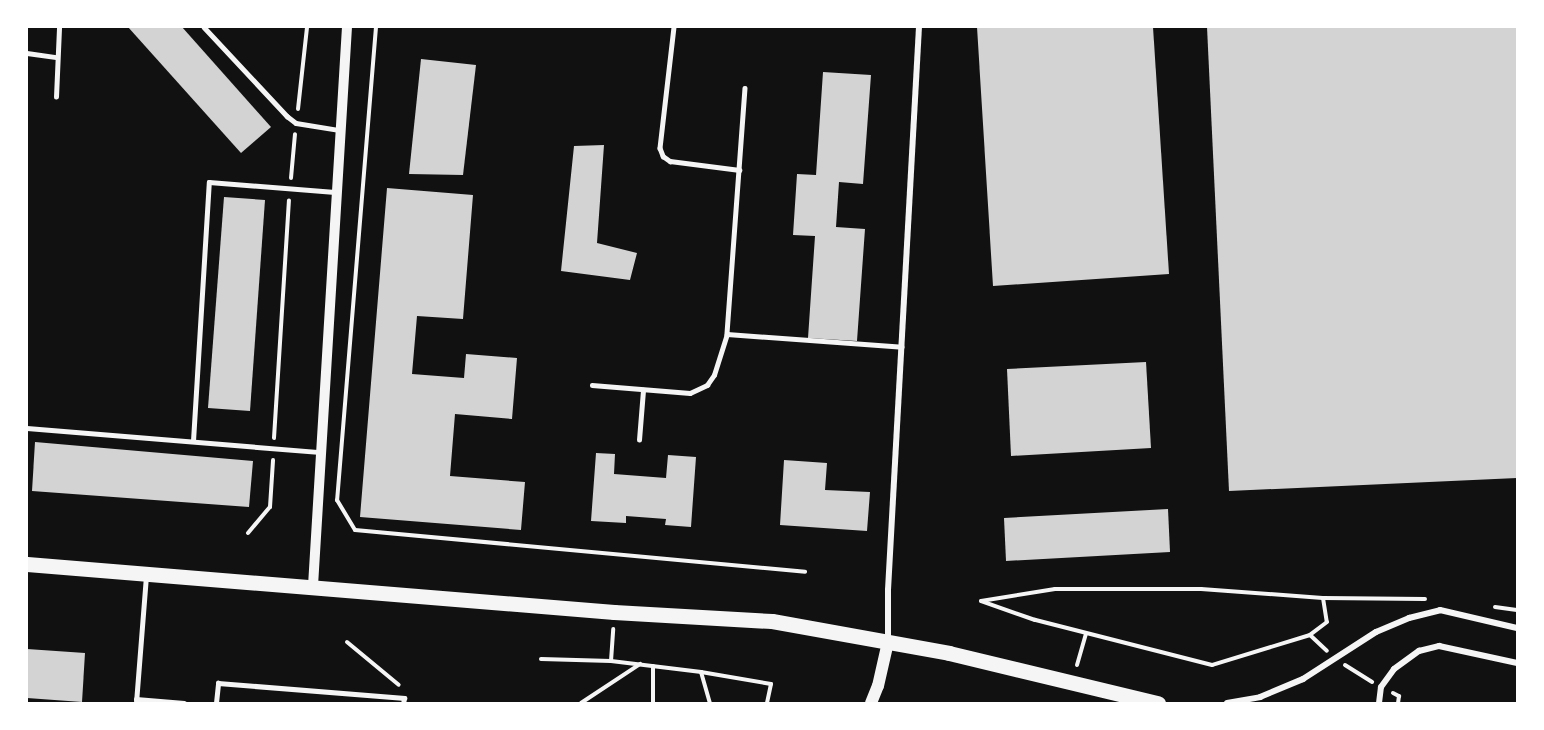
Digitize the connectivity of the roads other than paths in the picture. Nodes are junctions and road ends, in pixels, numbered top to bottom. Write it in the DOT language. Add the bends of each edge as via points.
graph roads {
  1 [pos="60,27"];
  2 [pos="204,27"];
  3 [pos="347,27"];
  4 [pos="674,27"];
  5 [pos="919,27"];
  6 [pos="27,52"];
  7 [pos="56,57"];
  8 [pos="745,88"];
  9 [pos="56,97"];
  10 [pos="339,130"];
  11 [pos="739,170"];
  12 [pos="335,192"];
  13 [pos="727,334"];
  14 [pos="902,347"];
  15 [pos="592,385"];
  16 [pos="643,390"];
  17 [pos="27,428"];
  18 [pos="639,440"];
  19 [pos="193,441"];
  20 [pos="320,452"];
  21 [pos="27,564"];
  22 [pos="146,573"];
  23 [pos="313,586"];
  24 [pos="1517,628"];
  25 [pos="888,642"];
  26 [pos="1517,663"];
  27 [pos="136,701"];
  28 [pos="184,703"];
  29 [pos="216,703"];
  30 [pos="404,703"];
  31 [pos="871,703"];
  32 [pos="1158,703"];
  33 [pos="1227,703"];
  34 [pos="1379,703"];
  1 -- 7 [label="lane"];
  2 -- 10 [label="lane" via="296,123"];
  3 -- 10 [label="street"];
  4 -- 11 [label="lane" via="660,148 663,156 670,161"];
  5 -- 14 [label="street"];
  6 -- 7 [label="lane"];
  7 -- 9 [label="lane"];
  8 -- 11 [label="lane"];
  10 -- 12 [label="street"];
  11 -- 13 [label="lane"];
  12 -- 19 [label="lane" via="208,182"];
  12 -- 20 [label="street"];
  13 -- 14 [label="lane"];
  13 -- 16 [label="lane" via="720,364 707,385 690,393"];
  14 -- 25 [label="street"];
  15 -- 16 [label="lane"];
  16 -- 18 [label="lane"];
  17 -- 19 [label="lane"];
  19 -- 20 [label="lane"];
  20 -- 23 [label="street"];
  21 -- 22 [label="main road"];
  22 -- 23 [label="main road"];
  22 -- 27 [label="lane"];
  23 -- 25 [label="main road" via="614,612 754,618"];
  24 -- 33 [label="street" via="1440,610 1409,618 1376,632 1303,679 1260,697"];
  25 -- 31 [label="main road"];
  25 -- 32 [label="main road"];
  26 -- 34 [label="street" via="1439,646 1419,651 1394,669 1381,687"];
  27 -- 28 [label="lane"];
  29 -- 30 [label="lane" via="218,683 404,698"];
}
